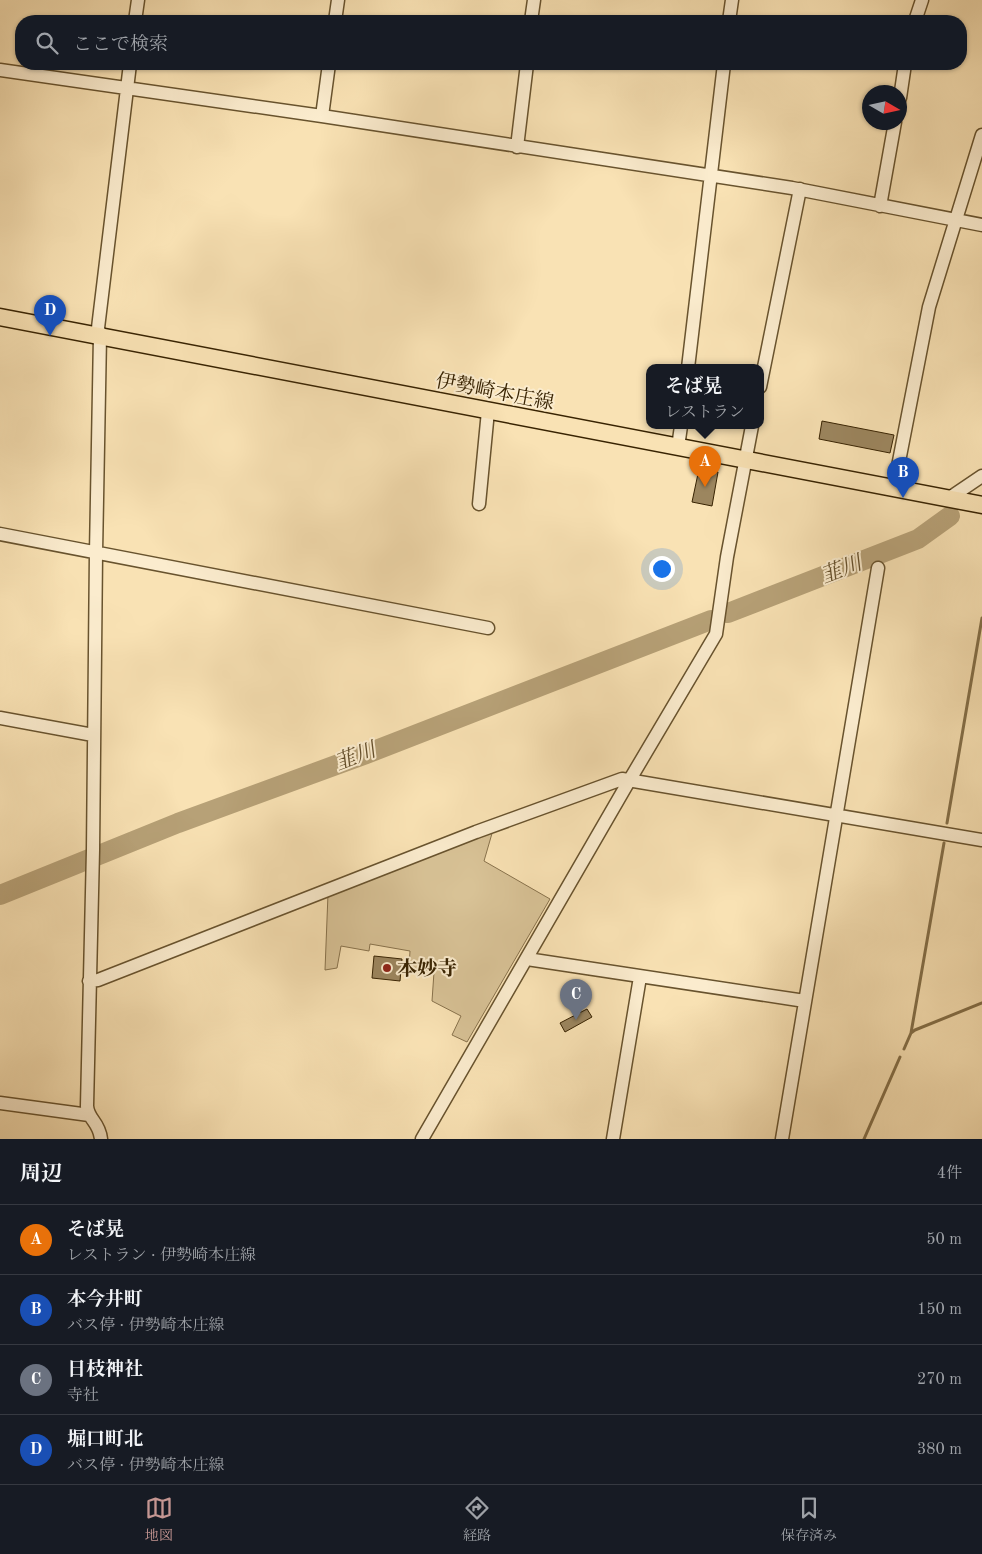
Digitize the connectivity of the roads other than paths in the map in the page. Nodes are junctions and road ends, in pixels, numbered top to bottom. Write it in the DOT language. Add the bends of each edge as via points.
graph roads {
  1 [pos="138,0"];
  2 [pos="338,0"];
  3 [pos="534,0"];
  4 [pos="732,0"];
  5 [pos="922,0"];
  6 [pos="136,15"];
  7 [pos="336,15"];
  8 [pos="532,15"];
  9 [pos="730,15"];
  10 [pos="917,15"];
  11 [pos="0,70"];
  12 [pos="129,70"];
  13 [pos="328,70"];
  14 [pos="525,70"];
  15 [pos="723,70"];
  16 [pos="905,70"];
  17 [pos="902,85"];
  18 [pos="127,89"];
  19 [pos="322,116"];
  20 [pos="894,130"];
  21 [pos="982,135"];
  22 [pos="517,147"];
  23 [pos="711,176"];
  24 [pos="800,189"];
  25 [pos="880,206"];
  26 [pos="956,219"];
  27 [pos="982,225"];
  28 [pos="0,317"];
  29 [pos="100,336"];
  30 [pos="689,364"];
  31 [pos="764,367"];
  32 [pos="488,411"];
  33 [pos="681,429"];
  34 [pos="751,429"];
  35 [pos="678,447"];
  36 [pos="745,460"];
  37 [pos="982,476"];
  38 [pos="894,488"];
  39 [pos="948,499"];
  40 [pos="479,504"];
  41 [pos="982,505"];
  42 [pos="0,534"];
  43 [pos="96,553"];
  44 [pos="878,568"];
  45 [pos="488,628"];
  46 [pos="0,718"];
  47 [pos="93,735"];
  48 [pos="629,781"];
  49 [pos="838,815"];
  50 [pos="982,840"];
  51 [pos="527,959"];
  52 [pos="640,977"];
  53 [pos="89,981"];
  54 [pos="805,1000"];
  55 [pos="0,1103"];
  56 [pos="89,1115"];
  57 [pos="101,1139"];
  58 [pos="422,1139"];
  59 [pos="614,1139"];
  60 [pos="782,1139"];
  1 -- 6 [label="street"];
  2 -- 7 [label="street"];
  3 -- 8 [label="street"];
  4 -- 9 [label="street"];
  5 -- 10 [label="street"];
  11 -- 18 [label="street"];
  12 -- 18 [label="street"];
  13 -- 19 [label="street"];
  14 -- 22 [label="street"];
  15 -- 23 [label="street"];
  16 -- 17 [label="street"];
  18 -- 19 [label="street"];
  18 -- 29 [label="street" via="98,328"];
  19 -- 22 [label="street"];
  20 -- 25 [label="street"];
  21 -- 26 [label="street"];
  22 -- 23 [label="street"];
  23 -- 24 [label="street"];
  23 -- 30 [label="street"];
  24 -- 25 [label="street"];
  24 -- 31 [label="street"];
  25 -- 26 [label="street"];
  26 -- 27 [label="street"];
  26 -- 38 [label="street" via="930,307"];
  28 -- 29 [label="main road, 伊勢崎本庄線"];
  29 -- 32 [label="main road, 伊勢崎本庄線"];
  29 -- 43 [label="street"];
  32 -- 35 [label="main road, 伊勢崎本庄線"];
  32 -- 40 [label="street"];
  33 -- 35 [label="street"];
  34 -- 36 [label="street"];
  35 -- 36 [label="main road, 伊勢崎本庄線"];
  36 -- 38 [label="main road, 伊勢崎本庄線"];
  36 -- 48 [label="street" via="727,557 718,630"];
  37 -- 39 [label="street"];
  38 -- 39 [label="main road, 伊勢崎本庄線"];
  39 -- 41 [label="main road, 伊勢崎本庄線"];
  42 -- 43 [label="street"];
  43 -- 45 [label="street"];
  43 -- 47 [label="street"];
  44 -- 49 [label="street"];
  46 -- 47 [label="street"];
  47 -- 53 [label="street"];
  48 -- 49 [label="street"];
  48 -- 51 [label="street"];
  48 -- 53 [label="street" via="622,779 476,832 213,936"];
  49 -- 50 [label="street"];
  49 -- 54 [label="street"];
  51 -- 52 [label="street"];
  51 -- 58 [label="street"];
  52 -- 54 [label="street"];
  52 -- 59 [label="street"];
  53 -- 56 [label="street"];
  54 -- 60 [label="street"];
  55 -- 56 [label="street"];
  56 -- 57 [label="street" via="99,1127"];
}
